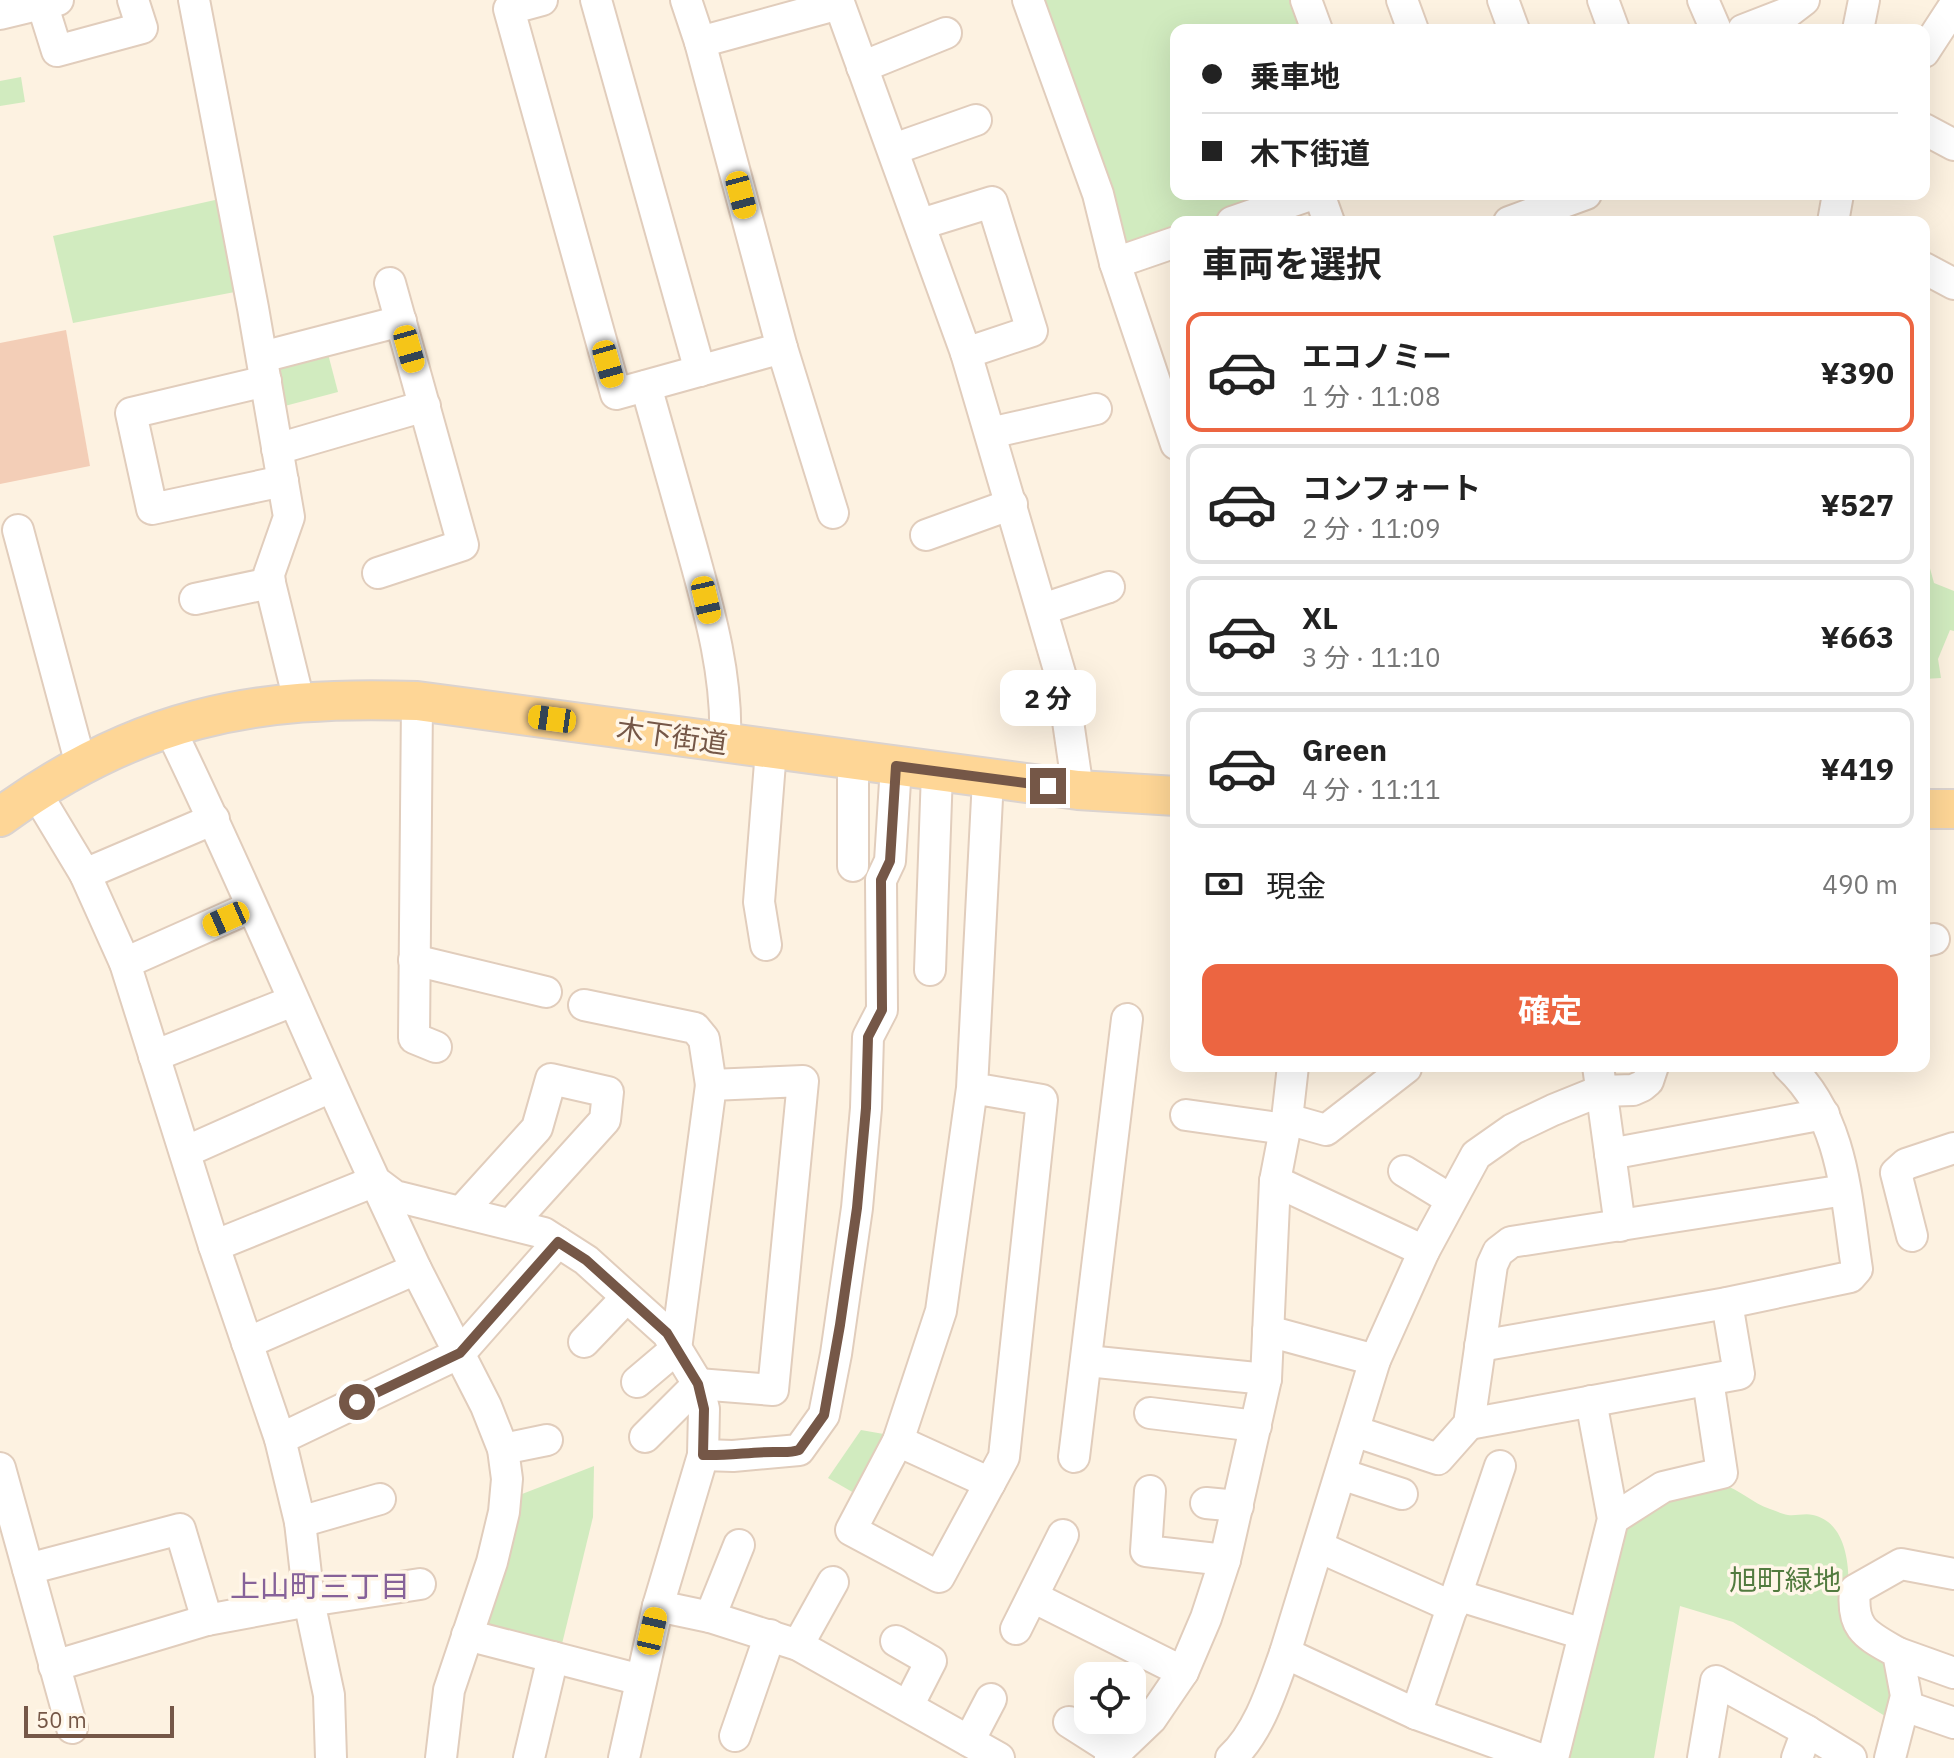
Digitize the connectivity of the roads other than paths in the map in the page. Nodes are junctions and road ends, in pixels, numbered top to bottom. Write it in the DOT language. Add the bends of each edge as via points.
graph roads {
  1 [pos="133,0"];
  2 [pos="194,0"];
  3 [pos="542,0"];
  4 [pos="596,0"];
  5 [pos="686,0"];
  6 [pos="1028,0"];
  7 [pos="1306,0"];
  8 [pos="1402,0"];
  9 [pos="1503,0"];
  10 [pos="1603,0"];
  11 [pos="1703,0"];
  12 [pos="1804,0"];
  13 [pos="1864,0"];
  14 [pos="47,1"];
  15 [pos="838,2"];
  16 [pos="1954,6"];
  17 [pos="0,14"];
  18 [pos="1315,24"];
  19 [pos="1411,24"];
  20 [pos="1512,24"];
  21 [pos="1612,24"];
  22 [pos="1713,24"];
  23 [pos="1759,24"];
  24 [pos="1859,24"];
  25 [pos="946,33"];
  26 [pos="700,42"];
  27 [pos="1930,43"];
  28 [pos="862,67"];
  29 [pos="976,120"];
  30 [pos="1930,132"];
  31 [pos="1954,145"];
  32 [pos="894,149"];
  33 [pos="1298,200"];
  34 [pos="1570,200"];
  35 [pos="1250,216"];
  36 [pos="1526,216"];
  37 [pos="921,224"];
  38 [pos="1170,244"];
  39 [pos="1115,263"];
  40 [pos="1930,271"];
  41 [pos="390,283"];
  42 [pos="1954,284"];
  43 [pos="401,321"];
  44 [pos="782,348"];
  45 [pos="966,353"];
  46 [pos="264,369"];
  47 [pos="700,371"];
  48 [pos="646,386"];
  49 [pos="425,406"];
  50 [pos="1096,409"];
  51 [pos="1170,426"];
  52 [pos="990,433"];
  53 [pos="277,449"];
  54 [pos="283,481"];
  55 [pos="1012,504"];
  56 [pos="833,513"];
  57 [pos="18,530"];
  58 [pos="926,535"];
  59 [pos="378,573"];
  60 [pos="270,583"];
  61 [pos="1109,587"];
  62 [pos="195,599"];
  63 [pos="1043,609"];
  64 [pos="299,701"];
  65 [pos="417,701"];
  66 [pos="169,727"];
  67 [pos="725,743"];
  68 [pos="771,750"];
  69 [pos="853,760"];
  70 [pos="81,765"];
  71 [pos="896,766"];
  72 [pos="937,772"];
  73 [pos="988,779"];
  74 [pos="1078,790"];
  75 [pos="35,791"];
  76 [pos="1170,796"];
  77 [pos="1930,809"];
  78 [pos="1954,809"];
  79 [pos="0,817"];
  80 [pos="214,819"];
  81 [pos="853,866"];
  82 [pos="85,874"];
  83 [pos="251,907"];
  84 [pos="766,945"];
  85 [pos="414,960"];
  86 [pos="125,963"];
  87 [pos="930,970"];
  88 [pos="546,992"];
  89 [pos="293,1001"];
  90 [pos="584,1005"];
  91 [pos="1127,1019"];
  92 [pos="436,1047"];
  93 [pos="154,1056"];
  94 [pos="1292,1072"];
  95 [pos="1401,1072"];
  96 [pos="1651,1072"];
  97 [pos="1793,1072"];
  98 [pos="1599,1078"];
  99 [pos="711,1085"];
  100 [pos="331,1087"];
  101 [pos="972,1088"];
  102 [pos="1824,1114"];
  103 [pos="1186,1115"];
  104 [pos="1286,1124"];
  105 [pos="1954,1148"];
  106 [pos="185,1152"];
  107 [pos="1610,1154"];
  108 [pos="1404,1171"];
  109 [pos="375,1181"];
  110 [pos="1275,1181"];
  111 [pos="1845,1190"];
  112 [pos="1450,1199"];
  113 [pos="461,1212"];
  114 [pos="511,1224"];
  115 [pos="1620,1226"];
  116 [pos="1912,1236"];
  117 [pos="558,1242"];
  118 [pos="214,1246"];
  119 [pos="1424,1251"];
  120 [pos="416,1269"];
  121 [pos="626,1298"];
  122 [pos="1727,1303"];
  123 [pos="1268,1331"];
  124 [pos="584,1342"];
  125 [pos="247,1343"];
  126 [pos="1480,1346"];
  127 [pos="676,1349"];
  128 [pos="460,1353"];
  129 [pos="1375,1360"];
  130 [pos="1087,1361"];
  131 [pos="1266,1379"];
  132 [pos="1708,1380"];
  133 [pos="637,1382"];
  134 [pos="698,1384"];
  135 [pos="1591,1401"];
  136 [pos="1150,1413"];
  137 [pos="1469,1424"];
  138 [pos="1256,1426"];
  139 [pos="1354,1431"];
  140 [pos="645,1437"];
  141 [pos="280,1439"];
  142 [pos="547,1440"];
  143 [pos="898,1441"];
  144 [pos="503,1449"];
  145 [pos="703,1455"];
  146 [pos="1074,1457"];
  147 [pos="1500,1466"];
  148 [pos="0,1468"];
  149 [pos="1341,1474"];
  150 [pos="990,1483"];
  151 [pos="1150,1491"];
  152 [pos="1402,1494"];
  153 [pos="380,1499"];
  154 [pos="1206,1503"];
  155 [pos="1238,1506"];
  156 [pos="1613,1519"];
  157 [pos="300,1522"];
  158 [pos="1063,1535"];
  159 [pos="739,1545"];
  160 [pos="1319,1547"];
  161 [pos="1225,1560"];
  162 [pos="28,1569"];
  163 [pos="1954,1574"];
  164 [pos="833,1582"];
  165 [pos="420,1584"];
  166 [pos="1033,1597"];
  167 [pos="309,1601"];
  168 [pos="1455,1601"];
  169 [pos="658,1606"];
  170 [pos="710,1617"];
  171 [pos="207,1620"];
  172 [pos="1016,1629"];
  173 [pos="1583,1634"];
  174 [pos="467,1635"];
  175 [pos="784,1640"];
  176 [pos="896,1641"];
  177 [pos="1285,1653"];
  178 [pos="1898,1653"];
  179 [pos="553,1657"];
  180 [pos="54,1666"];
  181 [pos="1183,1672"];
  182 [pos="1954,1673"];
  183 [pos="641,1680"];
  184 [pos="991,1699"];
  185 [pos="908,1706"];
  186 [pos="1905,1706"];
  187 [pos="1416,1714"];
  188 [pos="1069,1722"];
  189 [pos="1954,1723"];
  190 [pos="72,1728"];
  191 [pos="735,1736"];
  192 [pos="969,1741"];
  193 [pos="1802,1744"];
  194 [pos="1113,1755"];
  195 [pos="1895,1757"];
  196 [pos="331,1758"];
  197 [pos="441,1758"];
  198 [pos="529,1758"];
  199 [pos="624,1758"];
  200 [pos="999,1758"];
  201 [pos="1231,1758"];
  202 [pos="1538,1758"];
  203 [pos="1553,1758"];
  204 [pos="1703,1758"];
  205 [pos="1851,1758"];
  1 -- 14 [label="street" via="142,28 57,51"];
  2 -- 46 [label="street"];
  3 -- 48 [label="street" via="509,9 616,394"];
  4 -- 47 [label="street"];
  5 -- 26 [label="street"];
  6 -- 39 [label="street" via="1098,194"];
  7 -- 18 [label="street"];
  8 -- 19 [label="street"];
  9 -- 20 [label="street"];
  10 -- 21 [label="street"];
  11 -- 22 [label="street"];
  12 -- 23 [label="street"];
  13 -- 24 [label="street"];
  14 -- 17 [label="street"];
  15 -- 26 [label="street"];
  15 -- 28 [label="street"];
  16 -- 27 [label="street"];
  25 -- 28 [label="street"];
  26 -- 44 [label="street"];
  28 -- 32 [label="street"];
  29 -- 32 [label="street"];
  30 -- 31 [label="street"];
  32 -- 37 [label="street"];
  33 -- 35 [label="street"];
  34 -- 36 [label="street"];
  37 -- 45 [label="street"];
  37 -- 45 [label="street" via="992,202 1032,331"];
  38 -- 39 [label="street"];
  39 -- 51 [label="street"];
  40 -- 42 [label="street"];
  41 -- 43 [label="street"];
  43 -- 46 [label="street"];
  43 -- 49 [label="street"];
  44 -- 47 [label="street"];
  44 -- 56 [label="street"];
  45 -- 52 [label="street"];
  46 -- 53 [label="street"];
  46 -- 54 [label="street" via="131,413 152,509"];
  47 -- 48 [label="street"];
  48 -- 67 [label="street" via="721,664"];
  49 -- 53 [label="street"];
  49 -- 59 [label="street" via="463,545"];
  50 -- 52 [label="street"];
  52 -- 55 [label="street"];
  53 -- 54 [label="street"];
  54 -- 60 [label="street" via="289,517"];
  55 -- 58 [label="street"];
  55 -- 63 [label="street"];
  57 -- 70 [label="street"];
  60 -- 62 [label="street"];
  60 -- 64 [label="street"];
  61 -- 63 [label="street"];
  63 -- 74 [label="street" via="1062,680"];
  64 -- 65 [label="main road, 木下街道"];
  64 -- 66 [label="main road, 木下街道" via="235,709"];
  65 -- 67 [label="main road, 木下街道"];
  65 -- 85 [label="street"];
  66 -- 70 [label="main road, 木下街道"];
  66 -- 80 [label="street"];
  67 -- 68 [label="main road, 木下街道"];
  68 -- 69 [label="main road, 木下街道"];
  68 -- 84 [label="street" via="759,902"];
  69 -- 71 [label="main road, 木下街道"];
  69 -- 81 [label="street"];
  70 -- 75 [label="main road, 木下街道"];
  71 -- 72 [label="main road, 木下街道"];
  71 -- 145 [label="street" via="890,861 881,880 882,1010 868,1037 857,1208 824,1415 799,1450"];
  72 -- 73 [label="main road, 木下街道"];
  72 -- 87 [label="street"];
  73 -- 74 [label="main road, 木下街道"];
  73 -- 101 [label="street"];
  74 -- 76 [label="main road, 木下街道"];
  75 -- 79 [label="main road, 木下街道"];
  75 -- 82 [label="street"];
  77 -- 78 [label="main road"];
  80 -- 82 [label="street"];
  80 -- 83 [label="street"];
  82 -- 86 [label="street"];
  83 -- 86 [label="street"];
  83 -- 89 [label="street"];
  85 -- 88 [label="street"];
  85 -- 92 [label="street" via="414,1038"];
  86 -- 93 [label="street"];
  89 -- 93 [label="street"];
  89 -- 100 [label="street"];
  90 -- 99 [label="street" via="695,1028 704,1039"];
  91 -- 130 [label="street"];
  93 -- 106 [label="street"];
  94 -- 104 [label="street"];
  95 -- 104 [label="street" via="1326,1130"];
  96 -- 98 [label="street" via="1648,1081 1633,1090"];
  97 -- 102 [label="street"];
  98 -- 107 [label="street"];
  98 -- 112 [label="street" via="1476,1155"];
  99 -- 127 [label="street"];
  99 -- 134 [label="street" via="803,1081 773,1390"];
  100 -- 106 [label="street"];
  100 -- 109 [label="street"];
  101 -- 143 [label="street" via="941,1311"];
  101 -- 150 [label="street" via="1042,1100 1004,1457"];
  102 -- 107 [label="street"];
  102 -- 111 [label="street"];
  103 -- 104 [label="street"];
  104 -- 110 [label="street"];
  105 -- 116 [label="street" via="1906,1164 1896,1173"];
  106 -- 118 [label="street"];
  107 -- 115 [label="street"];
  108 -- 112 [label="street"];
  109 -- 113 [label="street" via="395,1196"];
  109 -- 118 [label="street"];
  109 -- 120 [label="street"];
  110 -- 119 [label="street"];
  110 -- 123 [label="street"];
  111 -- 115 [label="street"];
  111 -- 122 [label="street" via="1857,1269 1850,1277"];
  112 -- 119 [label="street"];
  113 -- 114 [label="street"];
  113 -- 114 [label="street" via="537,1128 551,1079 608,1092 605,1120"];
  114 -- 117 [label="street"];
  115 -- 126 [label="street" via="1511,1242 1498,1252"];
  117 -- 121 [label="street"];
  117 -- 128 [label="street"];
  118 -- 125 [label="street"];
  119 -- 129 [label="street"];
  120 -- 125 [label="street"];
  120 -- 128 [label="street"];
  121 -- 124 [label="street"];
  121 -- 127 [label="street" via="667,1333"];
  122 -- 126 [label="street"];
  122 -- 132 [label="street" via="1739,1374"];
  123 -- 129 [label="street"];
  123 -- 131 [label="street"];
  125 -- 141 [label="street"];
  126 -- 137 [label="street"];
  127 -- 133 [label="street"];
  127 -- 134 [label="street"];
  128 -- 141 [label="street"];
  128 -- 144 [label="street"];
  129 -- 139 [label="street"];
  130 -- 131 [label="street"];
  130 -- 146 [label="street"];
  131 -- 138 [label="street"];
  132 -- 135 [label="street"];
  132 -- 156 [label="street" via="1722,1473 1663,1487"];
  134 -- 140 [label="street"];
  134 -- 145 [label="street" via="704,1409"];
  135 -- 137 [label="street"];
  135 -- 156 [label="street"];
  136 -- 138 [label="street"];
  137 -- 139 [label="street" via="1438,1459"];
  138 -- 155 [label="street"];
  139 -- 149 [label="street"];
  141 -- 157 [label="street"];
  142 -- 144 [label="street"];
  143 -- 150 [label="street"];
  143 -- 150 [label="street" via="851,1530 939,1577"];
  144 -- 174 [label="street" via="504,1512"];
  145 -- 169 [label="street"];
  147 -- 168 [label="street"];
  148 -- 162 [label="street"];
  149 -- 152 [label="street"];
  149 -- 160 [label="street"];
  151 -- 161 [label="street" via="1146,1551"];
  153 -- 157 [label="street"];
  154 -- 155 [label="street"];
  155 -- 161 [label="street"];
  156 -- 173 [label="street"];
  157 -- 167 [label="street"];
  158 -- 166 [label="street"];
  159 -- 170 [label="street"];
  160 -- 168 [label="street"];
  160 -- 177 [label="street"];
  161 -- 181 [label="street"];
  162 -- 171 [label="street" via="180,1529"];
  162 -- 180 [label="street"];
  163 -- 178 [label="street" via="1901,1564 1855,1590 1853,1613 1859,1624"];
  164 -- 175 [label="street"];
  165 -- 167 [label="street"];
  166 -- 172 [label="street"];
  166 -- 181 [label="street"];
  167 -- 171 [label="street"];
  167 -- 196 [label="street" via="329,1695"];
  168 -- 173 [label="street"];
  168 -- 187 [label="street"];
  169 -- 170 [label="street"];
  169 -- 183 [label="street"];
  170 -- 175 [label="street"];
  171 -- 180 [label="street"];
  173 -- 203 [label="street"];
  174 -- 179 [label="street"];
  174 -- 197 [label="street" via="449,1690"];
  175 -- 185 [label="street"];
  175 -- 191 [label="street"];
  176 -- 185 [label="street" via="931,1661"];
  177 -- 187 [label="street"];
  177 -- 201 [label="street" via="1268,1699 1242,1748"];
  178 -- 182 [label="street"];
  178 -- 186 [label="street"];
  179 -- 183 [label="street"];
  179 -- 198 [label="street"];
  180 -- 190 [label="street"];
  181 -- 194 [label="street" via="1151,1719"];
  183 -- 199 [label="street"];
  184 -- 192 [label="street"];
  185 -- 192 [label="street"];
  186 -- 189 [label="street"];
  186 -- 195 [label="street"];
  187 -- 202 [label="street"];
  188 -- 194 [label="street"];
  192 -- 200 [label="street"];
  193 -- 204 [label="street" via="1716,1681"];
  193 -- 205 [label="street"];
}
